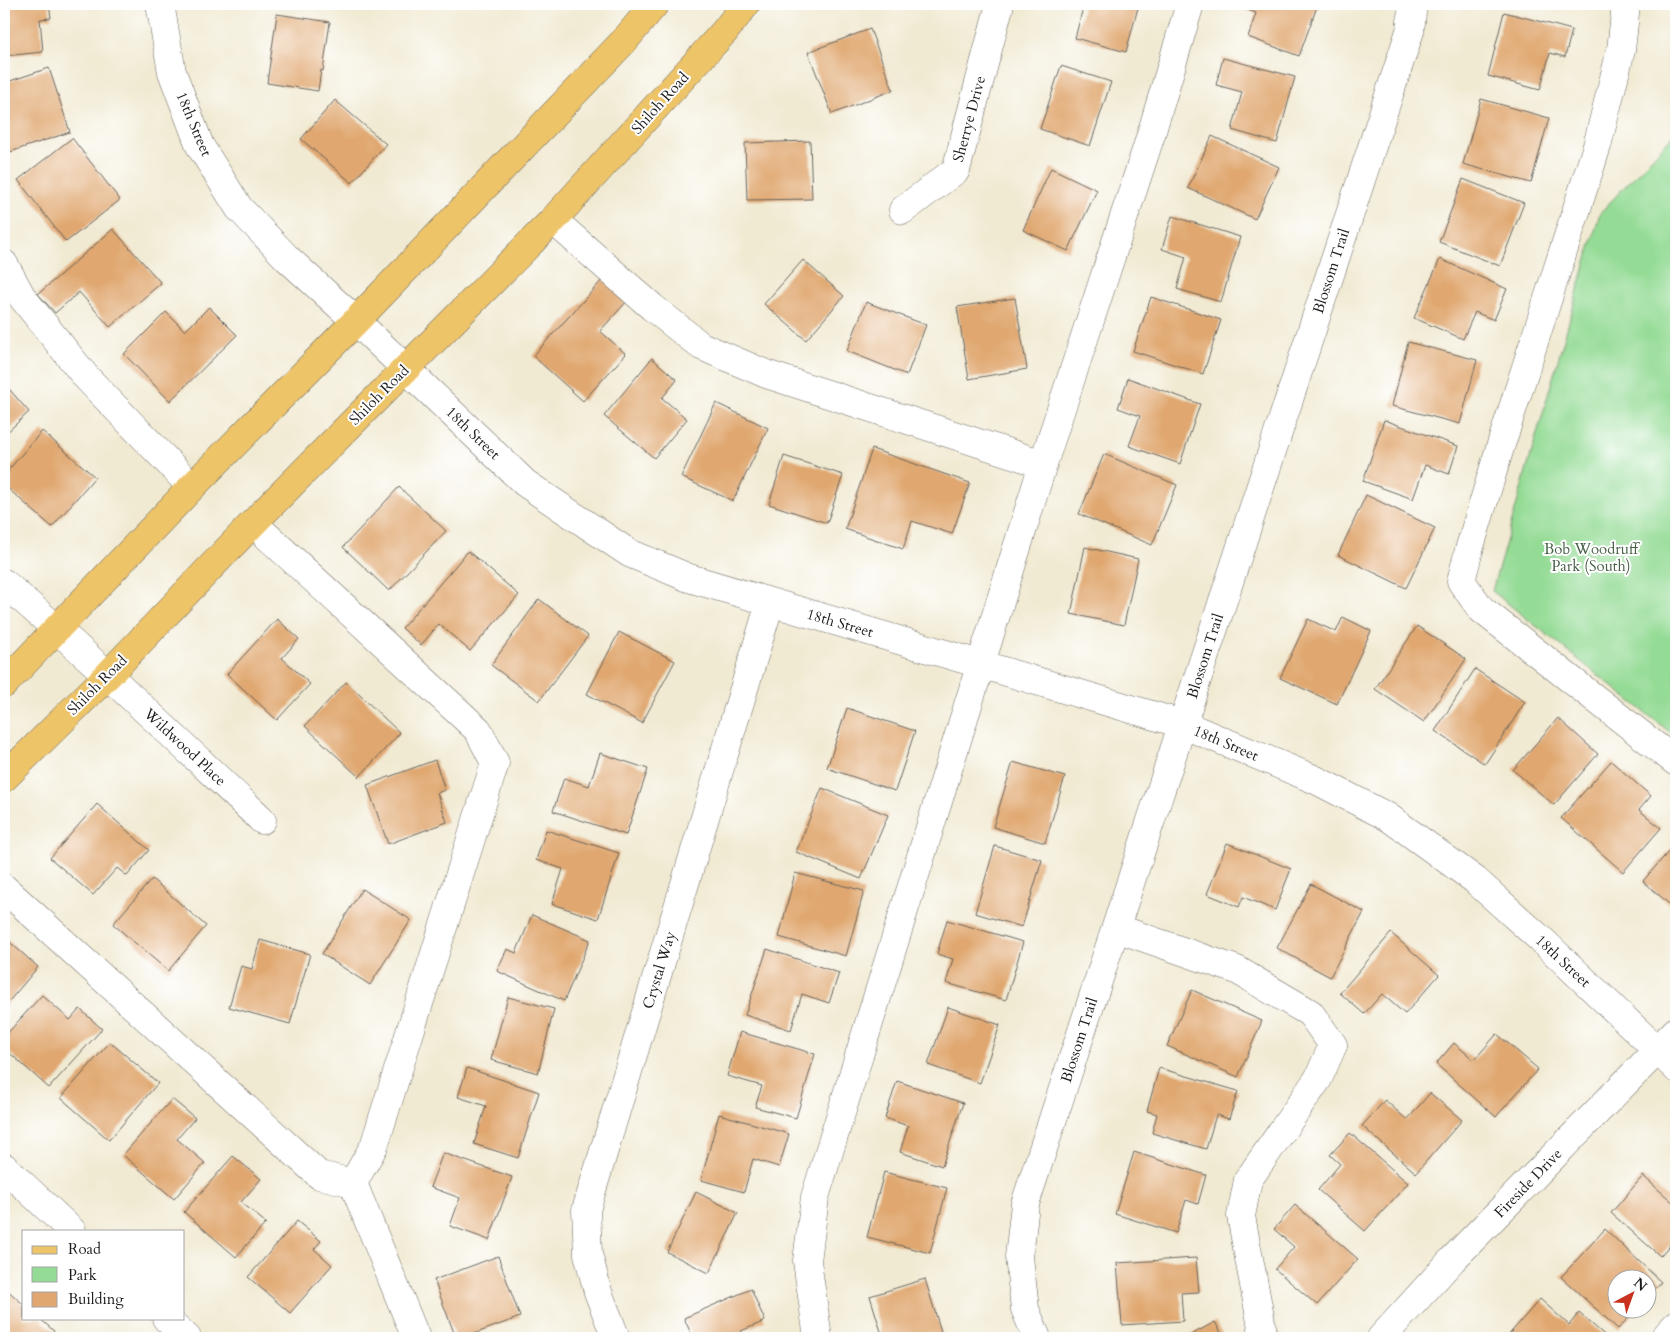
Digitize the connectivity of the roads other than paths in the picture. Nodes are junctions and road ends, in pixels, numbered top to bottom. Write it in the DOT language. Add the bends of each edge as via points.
graph roads {
  1 [pos="160,4"];
  2 [pos="655,4"];
  3 [pos="746,4"];
  4 [pos="1000,4"];
  5 [pos="1190,4"];
  6 [pos="1413,4"];
  7 [pos="1626,4"];
  8 [pos="903,210"];
  9 [pos="553,220"];
  10 [pos="4,264"];
  11 [pos="356,321"];
  12 [pos="406,368"];
  13 [pos="1043,464"];
  14 [pos="192,487"];
  15 [pos="253,523"];
  16 [pos="4,583"];
  17 [pos="770,603"];
  18 [pos="57,628"];
  19 [pos="980,664"];
  20 [pos="108,675"];
  21 [pos="4,684"];
  22 [pos="1182,724"];
  23 [pos="1676,762"];
  24 [pos="4,778"];
  25 [pos="262,820"];
  26 [pos="4,888"];
  27 [pos="1116,928"];
  28 [pos="1676,1031"];
  29 [pos="1667,1059"];
  30 [pos="4,1167"];
  31 [pos="353,1183"];
  32 [pos="71,1230"];
  33 [pos="168,1320"];
  34 [pos="1676,1325"];
  35 [pos="187,1338"];
  36 [pos="416,1338"];
  37 [pos="616,1338"];
  38 [pos="818,1338"];
  39 [pos="1038,1338"];
  40 [pos="1264,1338"];
  41 [pos="1381,1338"];
  42 [pos="1664,1338"];
  1 -- 11 [label="street, 18th Street" via="172,72 200,146 239,208 288,259"];
  2 -- 11 [label="main road" via="624,41"];
  3 -- 9 [label="main road, Shiloh Road"];
  4 -- 8 [label="street, Sherrye Drive" via="956,170"];
  5 -- 13 [label="street" via="1149,141"];
  6 -- 22 [label="street, Blossom Trail" via="1410,30"];
  7 -- 23 [label="street" via="1621,50 1597,146 1461,581 1481,609"];
  9 -- 12 [label="main road, Shiloh Road"];
  9 -- 13 [label="street" via="652,308 701,346 766,374"];
  10 -- 14 [label="street" via="22,297 86,377"];
  11 -- 12 [label="street, 18th Street"];
  11 -- 14 [label="main road"];
  12 -- 15 [label="main road, Shiloh Road"];
  12 -- 17 [label="street, 18th Street" via="525,483 629,553 689,578"];
  13 -- 19 [label="street"];
  14 -- 18 [label="main road"];
  15 -- 20 [label="main road, Shiloh Road"];
  15 -- 31 [label="street" via="478,730 495,763 374,1146"];
  16 -- 18 [label="street, Wildwood Place"];
  17 -- 19 [label="street, 18th Street"];
  17 -- 37 [label="street, Crystal Way" via="586,1210 588,1254 598,1292"];
  18 -- 20 [label="street, Wildwood Place"];
  18 -- 21 [label="main road"];
  19 -- 22 [label="street, 18th Street"];
  19 -- 38 [label="street" via="815,1196 807,1261"];
  20 -- 24 [label="main road, Shiloh Road"];
  20 -- 25 [label="street, Wildwood Place"];
  22 -- 27 [label="street, Blossom Trail"];
  22 -- 29 [label="street, 18th Street" via="1316,780 1388,817 1475,880"];
  26 -- 31 [label="street" via="319,1176"];
  27 -- 39 [label="street, Blossom Trail" via="1025,1204 1019,1257 1025,1308"];
  27 -- 40 [label="street" via="1237,970 1310,1013 1333,1045 1318,1079 1248,1180 1241,1216"];
  28 -- 29 [label="street, Fireside Drive"];
  29 -- 41 [label="street, Fireside Drive" via="1453,1259"];
  30 -- 32 [label="street"];
  31 -- 36 [label="street"];
  33 -- 35 [label="street"];
  34 -- 42 [label="street"];
}
